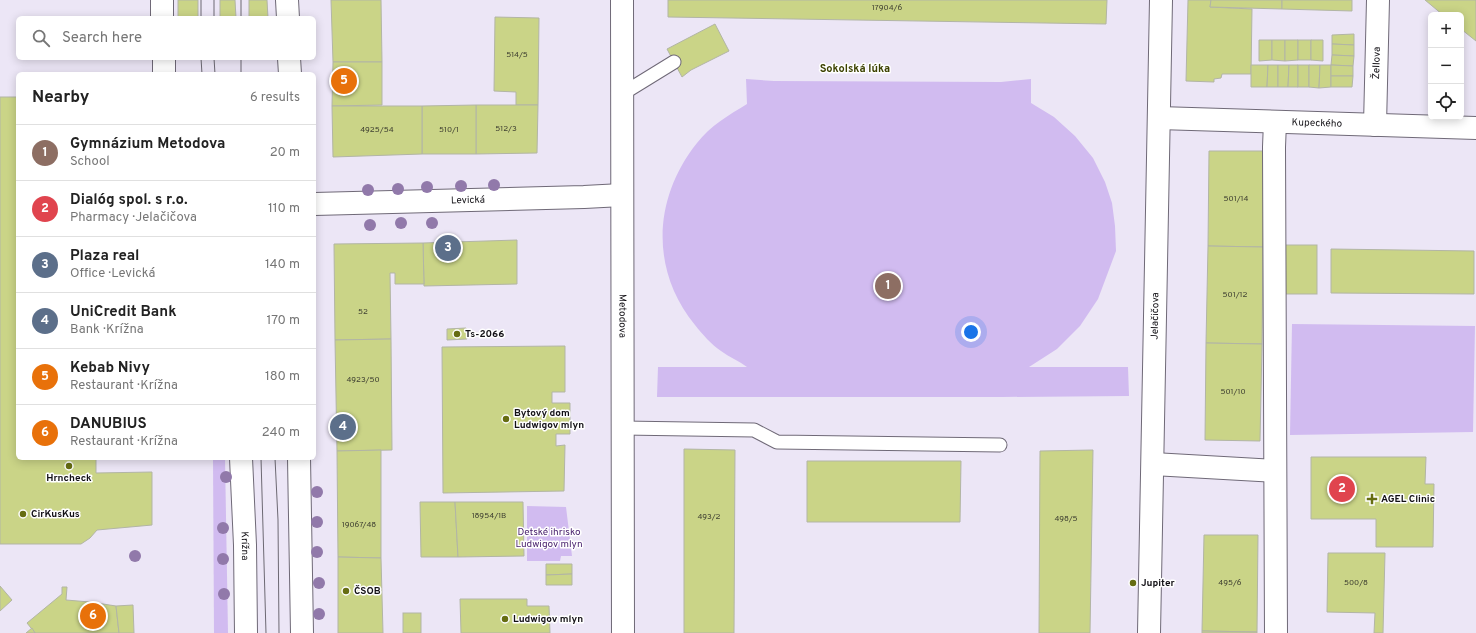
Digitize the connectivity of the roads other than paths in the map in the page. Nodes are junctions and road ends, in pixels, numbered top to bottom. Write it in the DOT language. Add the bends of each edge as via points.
graph roads {
  1 [pos="162,0"];
  2 [pos="287,0"];
  3 [pos="622,0"];
  4 [pos="1161,0"];
  5 [pos="1378,0"];
  6 [pos="162,16"];
  7 [pos="288,16"];
  8 [pos="164,60"];
  9 [pos="289,60"];
  10 [pos="674,62"];
  11 [pos="164,72"];
  12 [pos="290,72"];
  13 [pos="622,94"];
  14 [pos="1159,118"];
  15 [pos="1275,122"];
  16 [pos="1376,125"];
  17 [pos="1476,128"];
  18 [pos="622,195"];
  19 [pos="316,204"];
  20 [pos="623,428"];
  21 [pos="1000,445"];
  22 [pos="241,460"];
  23 [pos="299,460"];
  24 [pos="1153,464"];
  25 [pos="1275,471"];
  26 [pos="246,633"];
  27 [pos="302,633"];
  28 [pos="623,633"];
  29 [pos="1149,633"];
  30 [pos="1276,633"];
  1 -- 6 [label="street"];
  2 -- 7 [label="street"];
  3 -- 13 [label="street, Metodova"];
  4 -- 14 [label="street, Jelačičova"];
  5 -- 16 [label="street, Žellova"];
  8 -- 11 [label="street"];
  9 -- 12 [label="street"];
  10 -- 13 [label="lane"];
  13 -- 18 [label="street, Metodova"];
  14 -- 15 [label="street, Kupeckého"];
  14 -- 24 [label="street, Jelačičova"];
  15 -- 16 [label="street, Kupeckého"];
  15 -- 25 [label="street"];
  16 -- 17 [label="street, Kupeckého"];
  18 -- 19 [label="street, Levická"];
  18 -- 20 [label="street, Metodova"];
  20 -- 21 [label="lane" via="754,430 777,442"];
  20 -- 28 [label="street, Metodova"];
  22 -- 26 [label="street, Krížna"];
  23 -- 27 [label="street"];
  24 -- 25 [label="street"];
  24 -- 29 [label="street, Jelačičova"];
  25 -- 30 [label="street"];
}
